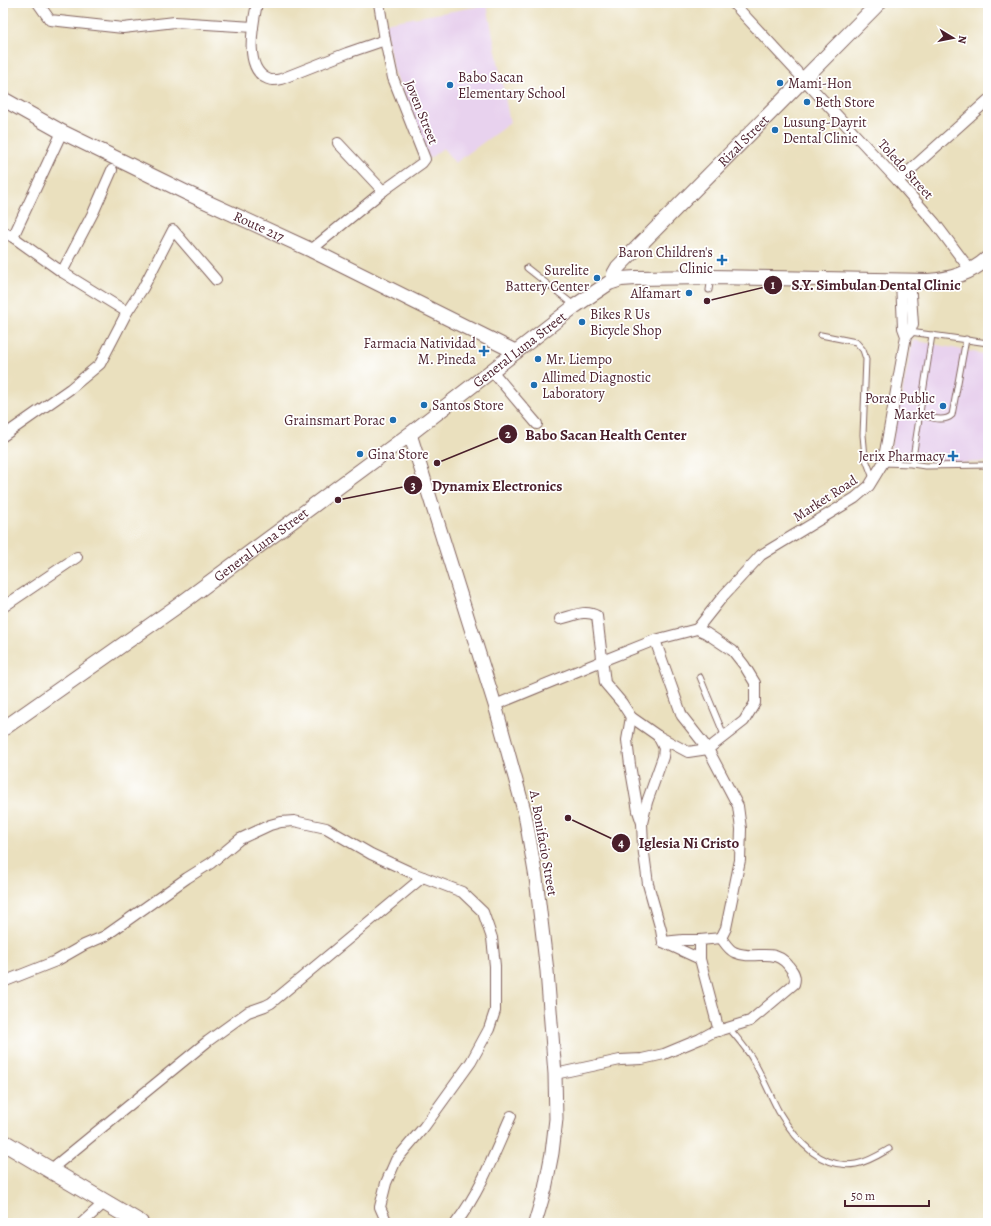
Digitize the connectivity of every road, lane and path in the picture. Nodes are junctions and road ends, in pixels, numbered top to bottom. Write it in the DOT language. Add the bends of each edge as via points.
graph roads {
  1 [pos="38,3"];
  2 [pos="257,3"];
  3 [pos="380,3"];
  4 [pos="733,3"];
  5 [pos="879,3"];
  6 [pos="253,27"];
  7 [pos="385,40"];
  8 [pos="803,80"];
  9 [pos="3,99"];
  10 [pos="988,100"];
  11 [pos="62,132"];
  12 [pos="338,143"];
  13 [pos="112,170"];
  14 [pos="898,181"];
  15 [pos="383,191"];
  16 [pos="3,232"];
  17 [pos="13,237"];
  18 [pos="311,250"];
  19 [pos="988,258"];
  20 [pos="527,268"];
  21 [pos="971,271"];
  22 [pos="62,272"];
  23 [pos="216,280"];
  24 [pos="614,281"];
  25 [pos="905,281"];
  26 [pos="574,306"];
  27 [pos="128,312"];
  28 [pos="908,334"];
  29 [pos="932,334"];
  30 [pos="821,335"];
  31 [pos="966,339"];
  32 [pos="988,343"];
  33 [pos="516,352"];
  34 [pos="492,371"];
  35 [pos="920,416"];
  36 [pos="537,424"];
  37 [pos="410,434"];
  38 [pos="3,436"];
  39 [pos="883,463"];
  40 [pos="912,464"];
  41 [pos="988,465"];
  42 [pos="874,480"];
  43 [pos="77,557"];
  44 [pos="3,608"];
  45 [pos="560,619"];
  46 [pos="697,629"];
  47 [pos="655,640"];
  48 [pos="602,661"];
  49 [pos="700,677"];
  50 [pos="495,705"];
  51 [pos="631,717"];
  52 [pos="3,729"];
  53 [pos="724,735"];
  54 [pos="658,736"];
  55 [pos="708,748"];
  56 [pos="642,823"];
  57 [pos="422,877"];
  58 [pos="722,938"];
  59 [pos="700,940"];
  60 [pos="663,942"];
  61 [pos="700,959"];
  62 [pos="3,982"];
  63 [pos="724,1029"];
  64 [pos="555,1074"];
  65 [pos="511,1116"];
  66 [pos="3,1142"];
  67 [pos="889,1149"];
  68 [pos="50,1170"];
  69 [pos="106,1202"];
  70 [pos="82,1223"];
  71 [pos="140,1223"];
  72 [pos="387,1223"];
  73 [pos="456,1223"];
  74 [pos="535,1223"];
  1 -- 6 [label="street" via="50,20 69,23 123,28 175,22"];
  2 -- 6 [label="street"];
  3 -- 7 [label="street, Joven Street"];
  4 -- 8 [label="street, Toledo Street"];
  5 -- 8 [label="main road, Rizal Street"];
  6 -- 7 [label="street" via="252,57 259,73 270,80 281,79"];
  7 -- 15 [label="street, Joven Street" via="393,78 425,159"];
  8 -- 14 [label="street, Toledo Street"];
  8 -- 24 [label="main road, Rizal Street" via="618,267"];
  9 -- 11 [label="main road, Route 217"];
  10 -- 14 [label="street"];
  11 -- 17 [label="street"];
  11 -- 18 [label="main road, Route 217"];
  12 -- 15 [label="street"];
  13 -- 22 [label="street"];
  14 -- 21 [label="street, Toledo Street" via="935,223"];
  15 -- 18 [label="street, Joven Street"];
  16 -- 17 [label="street"];
  17 -- 22 [label="street"];
  18 -- 33 [label="main road, Route 217"];
  19 -- 21 [label="main road, General Luna Street"];
  20 -- 26 [label="lane"];
  21 -- 25 [label="main road, General Luna Street" via="944,280"];
  22 -- 27 [label="street"];
  23 -- 27 [label="street" via="173,230"];
  24 -- 25 [label="main road, General Luna Street" via="636,278 710,283"];
  24 -- 26 [label="main road, General Luna Street"];
  25 -- 28 [label="street, Market Road" via="903,328"];
  26 -- 33 [label="main road, General Luna Street"];
  27 -- 38 [label="street" via="100,364 70,389"];
  28 -- 29 [label="lane"];
  28 -- 39 [label="street, Market Road"];
  29 -- 31 [label="lane"];
  29 -- 35 [label="lane"];
  30 -- 42 [label="lane" via="856,342 863,350 866,359 863,435 865,456"];
  31 -- 32 [label="lane"];
  31 -- 35 [label="lane" via="952,415 944,420"];
  33 -- 34 [label="main road, General Luna Street"];
  34 -- 36 [label="street"];
  34 -- 37 [label="main road, General Luna Street"];
  35 -- 40 [label="lane"];
  37 -- 50 [label="street, A. Bonifacio Street"];
  37 -- 52 [label="main road, General Luna Street" via="179,605"];
  39 -- 40 [label="lane"];
  39 -- 42 [label="street, Market Road"];
  40 -- 41 [label="lane"];
  42 -- 46 [label="street, Market Road" via="854,498 761,555"];
  43 -- 44 [label="street"];
  45 -- 48 [label="street" via="585,612 597,616"];
  46 -- 47 [label="street"];
  46 -- 53 [label="street" via="733,651 755,683 755,703 744,720"];
  47 -- 48 [label="street"];
  47 -- 55 [label="street" via="682,716"];
  48 -- 50 [label="street"];
  48 -- 51 [label="street" via="605,683"];
  49 -- 53 [label="lane"];
  50 -- 64 [label="street, A. Bonifacio Street" via="525,814 534,864 547,971"];
  51 -- 54 [label="street"];
  51 -- 56 [label="street" via="627,740"];
  53 -- 55 [label="street"];
  54 -- 55 [label="street" via="688,752"];
  54 -- 56 [label="street" via="664,748 663,757"];
  55 -- 58 [label="street" via="738,806 741,829 740,860"];
  56 -- 60 [label="street" via="648,884"];
  57 -- 62 [label="street" via="371,854 326,828 294,821 281,822 240,839 211,863 105,936 56,961"];
  57 -- 68 [label="street" via="271,1003 248,1012 214,1037"];
  57 -- 72 [label="street" via="462,892 484,912 492,938 495,1011 489,1029 471,1062 424,1127 396,1160 386,1183 380,1207"];
  58 -- 59 [label="street"];
  58 -- 63 [label="street" via="726,946 733,951 754,956 773,954 780,957 796,979 794,984 750,1021"];
  59 -- 60 [label="street"];
  59 -- 61 [label="street"];
  60 -- 61 [label="street"];
  61 -- 63 [label="street"];
  63 -- 64 [label="street" via="664,1054 620,1060"];
  63 -- 67 [label="lane" via="753,1060 780,1113 809,1150 822,1159 839,1164 856,1164"];
  64 -- 74 [label="street, A. Bonifacio Street" via="556,1118 552,1153"];
  65 -- 73 [label="street" via="479,1187 468,1208"];
  66 -- 68 [label="main road"];
  68 -- 69 [label="main road"];
  69 -- 70 [label="street"];
  69 -- 71 [label="main road"];
}
